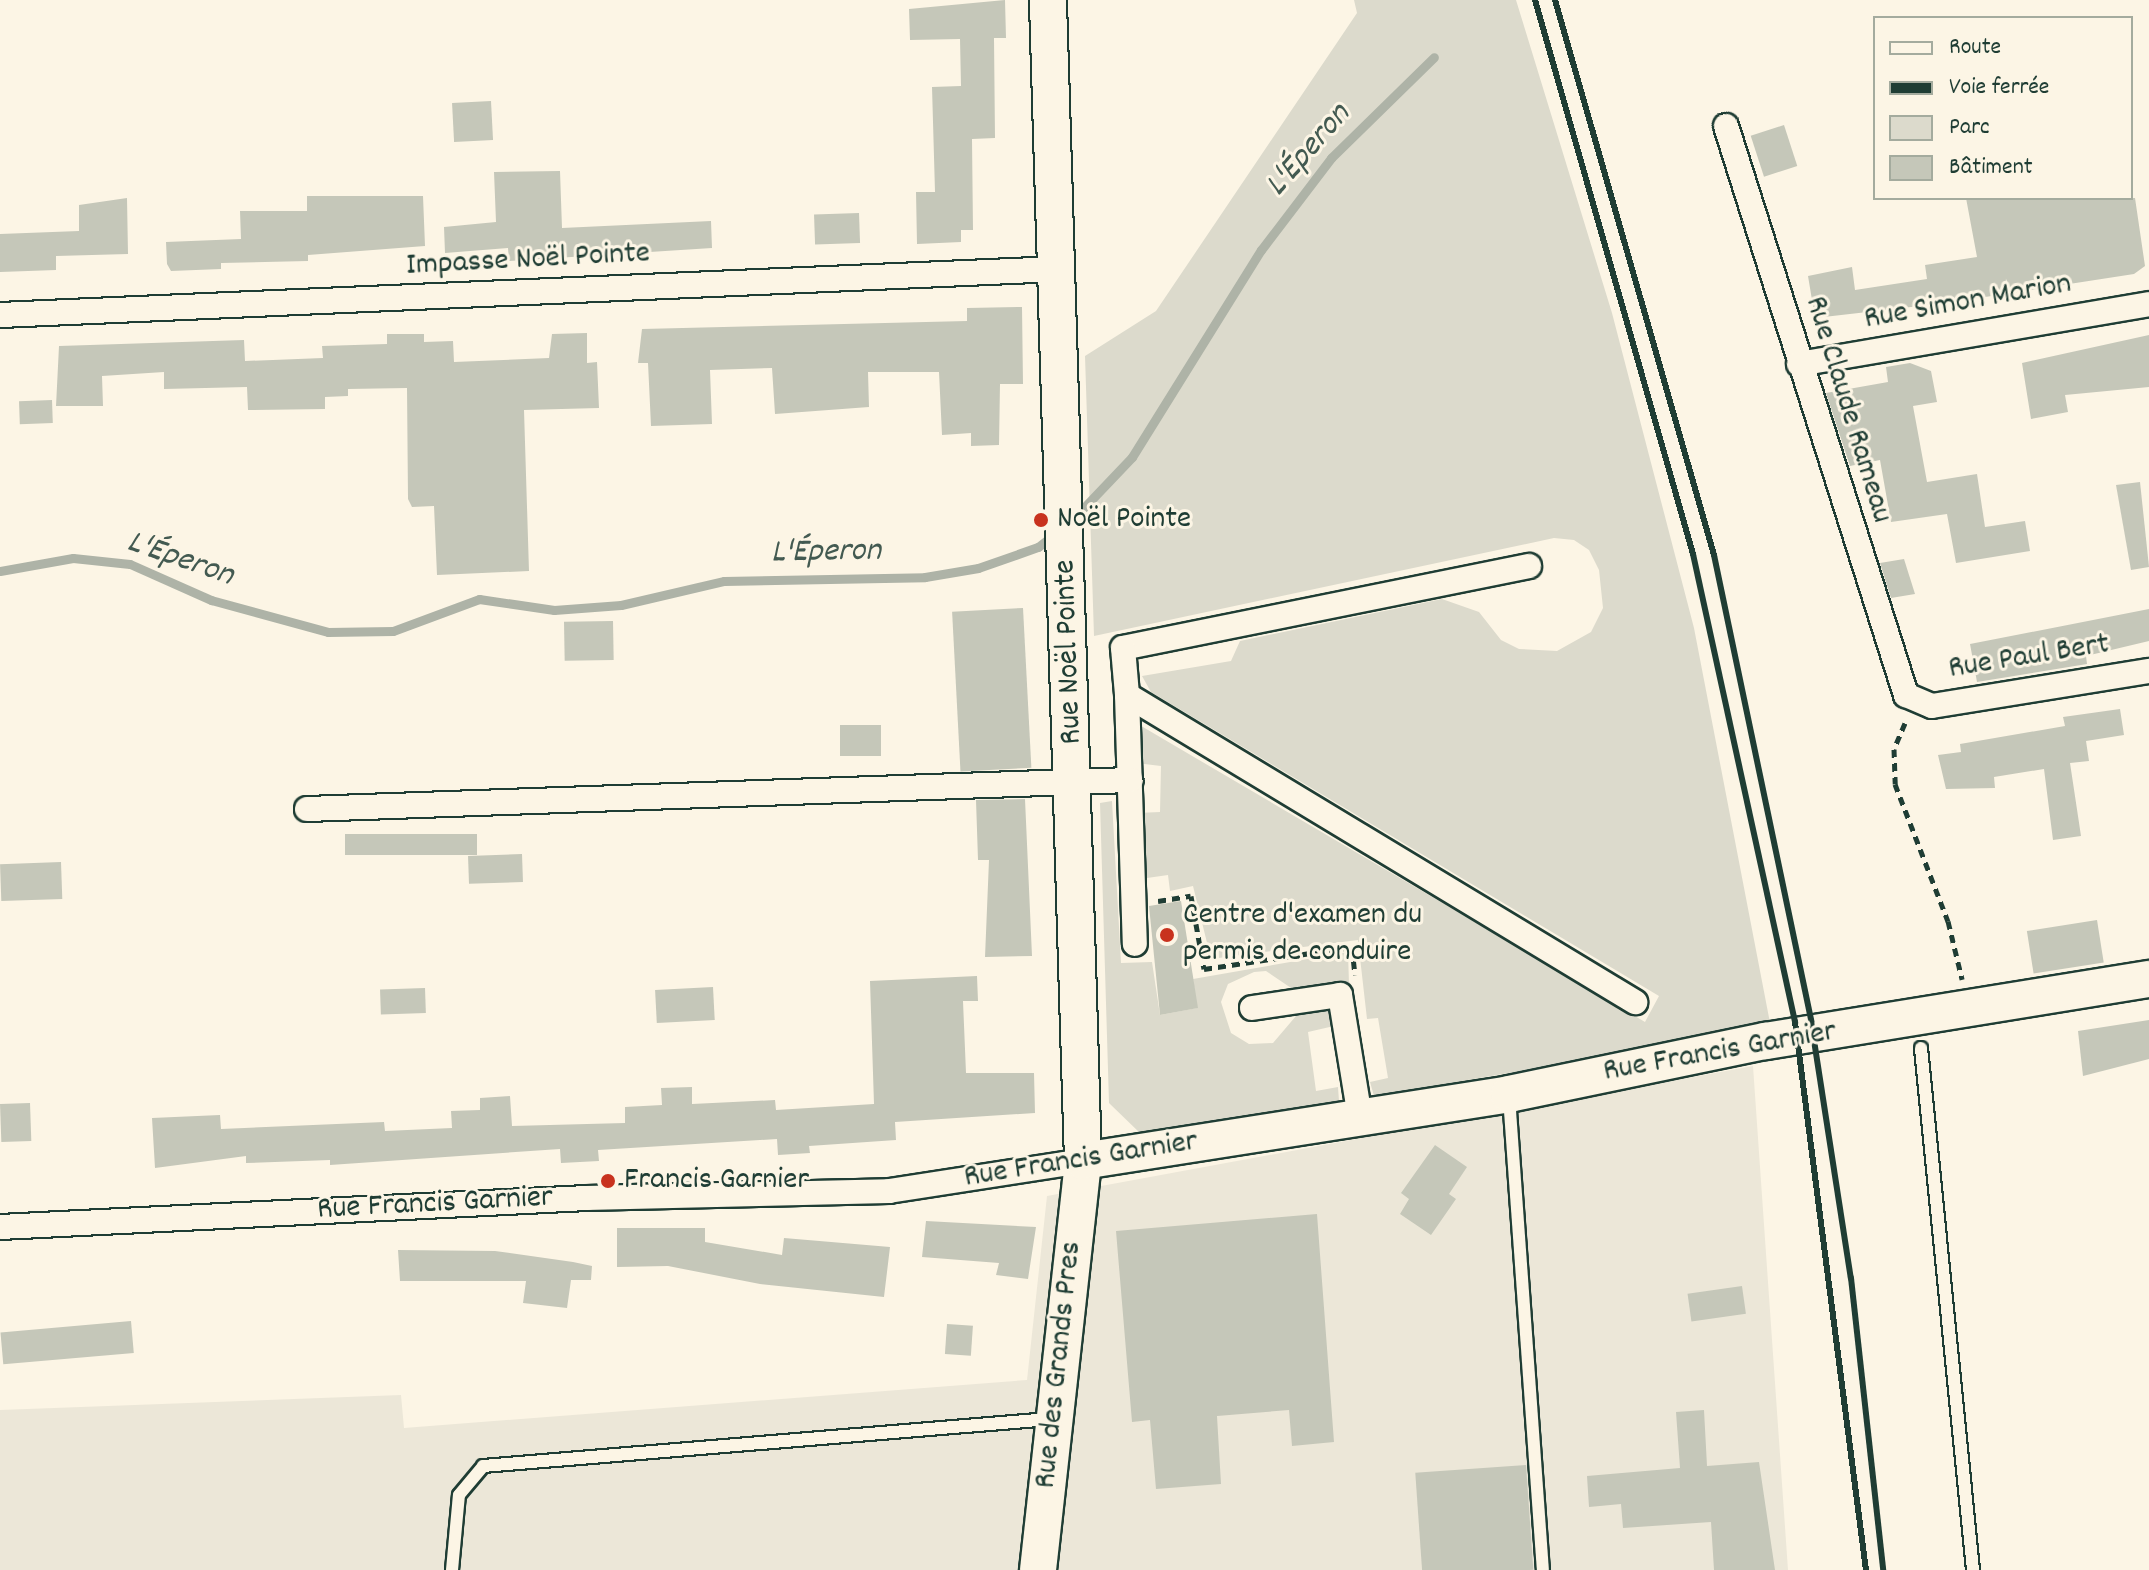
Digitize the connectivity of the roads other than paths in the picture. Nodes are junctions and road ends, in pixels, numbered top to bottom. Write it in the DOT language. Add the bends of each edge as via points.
graph roads {
  1 [pos="1048,0"];
  2 [pos="1726,126"];
  3 [pos="1058,269"];
  4 [pos="2149,304"];
  5 [pos="0,315"];
  6 [pos="1799,364"];
  7 [pos="1529,566"];
  8 [pos="2149,671"];
  9 [pos="1127,695"];
  10 [pos="1919,704"];
  11 [pos="1130,780"];
  12 [pos="1074,781"];
  13 [pos="307,809"];
  14 [pos="1135,944"];
  15 [pos="2149,979"];
  16 [pos="1635,1002"];
  17 [pos="1252,1008"];
  18 [pos="1921,1048"];
  19 [pos="1509,1094"];
  20 [pos="1360,1117"];
  21 [pos="1083,1161"];
  22 [pos="0,1227"];
  23 [pos="1053,1419"];
  24 [pos="452,1570"];
  25 [pos="1038,1570"];
  26 [pos="1543,1570"];
  27 [pos="1973,1570"];
  1 -- 3 [label="street, Rue Noël Pointe"];
  2 -- 6 [label="street, Rue Claude Rameau"];
  3 -- 5 [label="street, Impasse Noël Pointe"];
  3 -- 12 [label="street, Rue Noël Pointe"];
  4 -- 6 [label="street, Rue Simon Marion"];
  6 -- 10 [label="street, Rue Claude Rameau" via="1902,689"];
  7 -- 9 [label="street" via="1123,648"];
  8 -- 10 [label="street, Rue Paul Bert"];
  9 -- 11 [label="street"];
  9 -- 16 [label="street"];
  11 -- 12 [label="street"];
  11 -- 14 [label="street"];
  12 -- 13 [label="street"];
  12 -- 21 [label="street, Rue Noël Pointe"];
  15 -- 19 [label="street, Rue Francis Garnier" via="1966,1007"];
  17 -- 20 [label="street" via="1340,995"];
  18 -- 27 [label="lane"];
  19 -- 20 [label="street, Rue Francis Garnier"];
  19 -- 26 [label="lane"];
  20 -- 21 [label="street, Rue Francis Garnier"];
  21 -- 22 [label="street, Rue Francis Garnier" via="889,1191 586,1198"];
  21 -- 23 [label="street, Rue des Grands Pres"];
  23 -- 24 [label="lane" via="483,1466 459,1495"];
  23 -- 25 [label="street, Rue des Grands Pres"];
}
